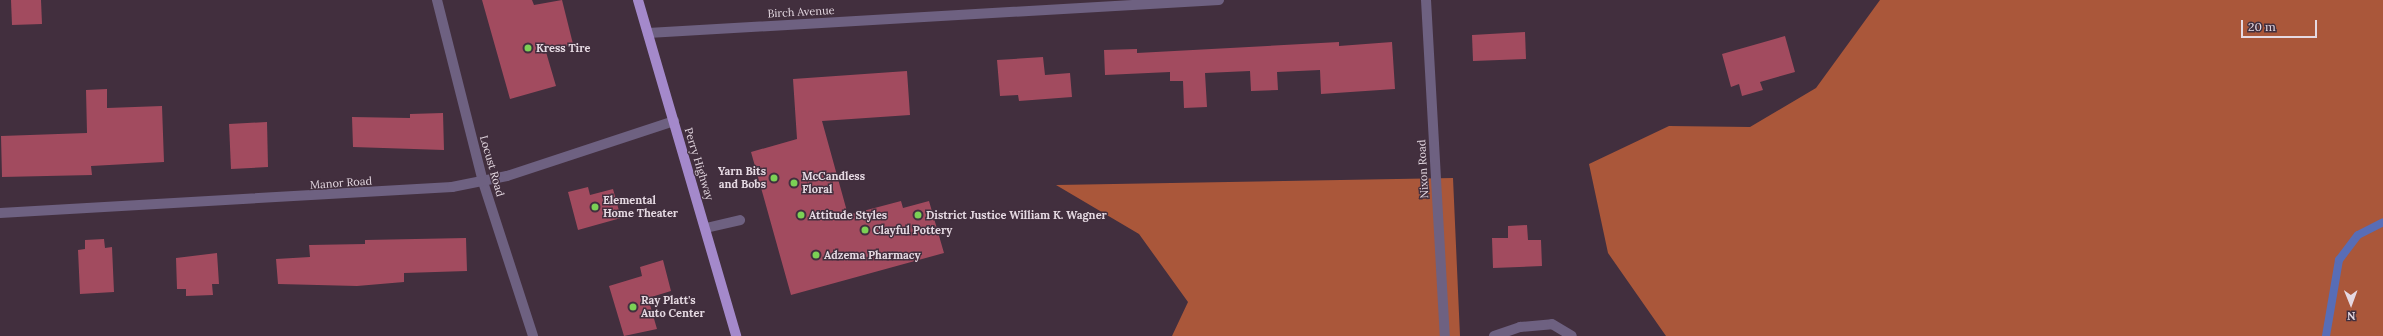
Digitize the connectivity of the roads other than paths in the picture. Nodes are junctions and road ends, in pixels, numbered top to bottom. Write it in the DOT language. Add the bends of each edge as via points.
graph roads {
  1 [pos="437,0"];
  2 [pos="638,0"];
  3 [pos="1219,0"];
  4 [pos="1426,0"];
  5 [pos="648,33"];
  6 [pos="674,121"];
  7 [pos="483,182"];
  8 [pos="0,213"];
  9 [pos="740,220"];
  10 [pos="706,228"];
  11 [pos="533,336"];
  12 [pos="736,336"];
  13 [pos="1445,336"];
  14 [pos="1494,336"];
  15 [pos="1572,336"];
  1 -- 7 [label="street, Locust Road"];
  2 -- 5 [label="main road, Perry Highway"];
  3 -- 5 [label="street, Birch Avenue"];
  4 -- 13 [label="street, Nixon Road"];
  5 -- 6 [label="main road, Perry Highway"];
  6 -- 7 [label="street, Manor Road"];
  6 -- 10 [label="main road, Perry Highway"];
  7 -- 8 [label="street, Manor Road" via="347,195"];
  7 -- 11 [label="street, Locust Road"];
  9 -- 10 [label="street"];
  10 -- 12 [label="main road, Perry Highway"];
  14 -- 15 [label="street" via="1520,327 1552,324"];
}
